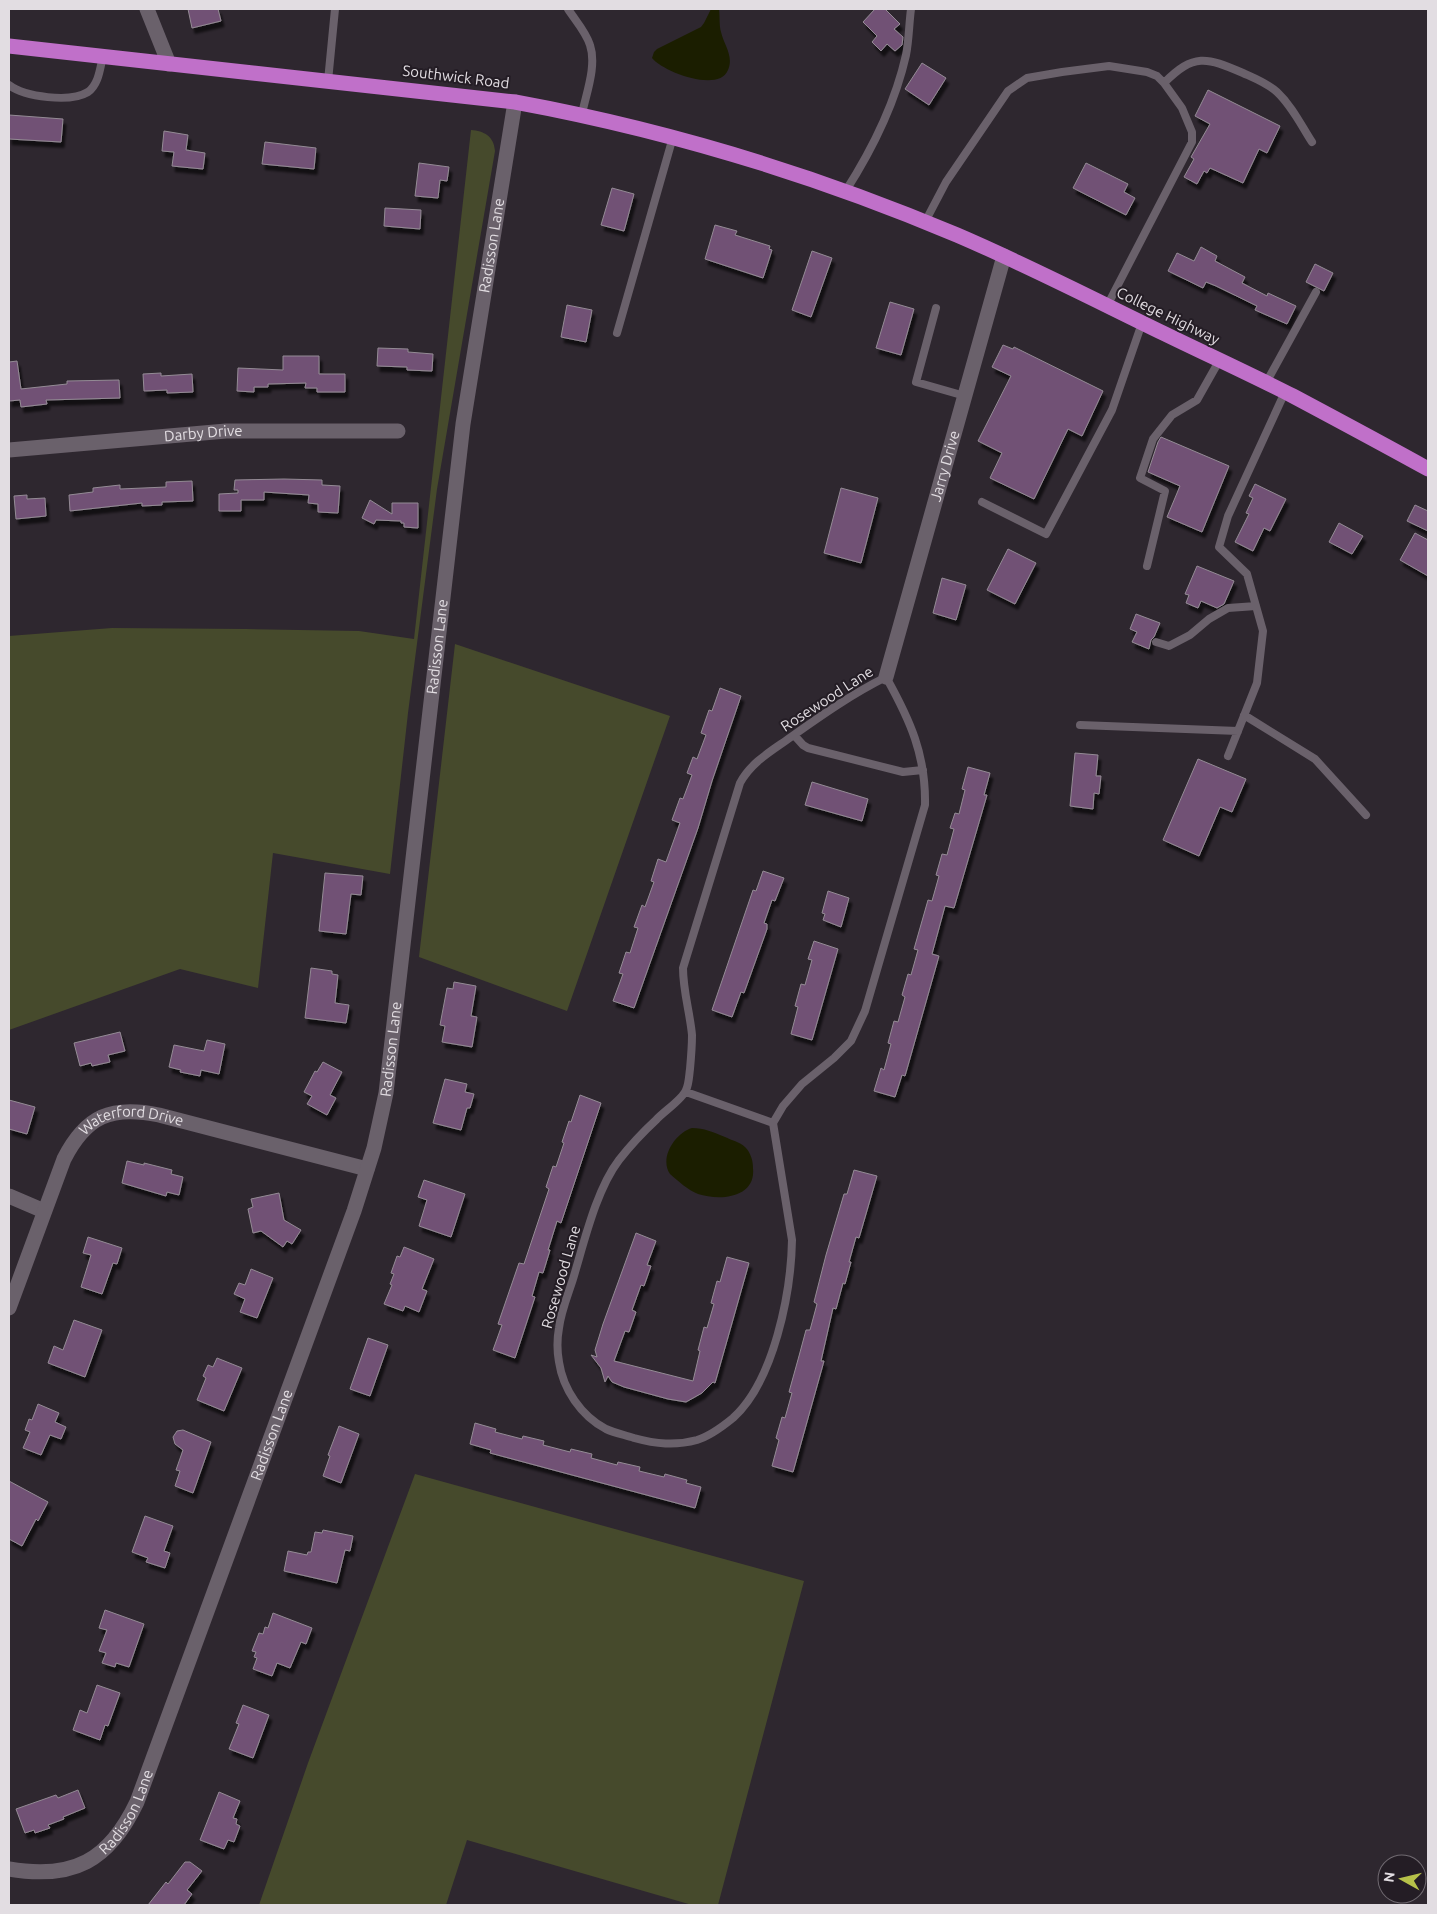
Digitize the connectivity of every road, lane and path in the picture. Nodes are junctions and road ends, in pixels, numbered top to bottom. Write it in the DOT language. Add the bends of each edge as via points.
graph roads {
  1 [pos="147,9"];
  2 [pos="335,9"];
  3 [pos="568,9"];
  4 [pos="911,9"];
  5 [pos="9,46"];
  6 [pos="103,56"];
  7 [pos="169,64"];
  8 [pos="328,80"];
  9 [pos="1164,83"];
  10 [pos="9,85"];
  11 [pos="515,102"];
  12 [pos="582,114"];
  13 [pos="673,137"];
  14 [pos="1312,142"];
  15 [pos="845,192"];
  16 [pos="886,207"];
  17 [pos="925,222"];
  18 [pos="1004,256"];
  19 [pos="1316,292"];
  20 [pos="1107,306"];
  21 [pos="936,308"];
  22 [pos="1142,323"];
  23 [pos="617,332"];
  24 [pos="1219,361"];
  25 [pos="1266,383"];
  26 [pos="1285,392"];
  27 [pos="965,396"];
  28 [pos="398,431"];
  29 [pos="9,450"];
  30 [pos="1428,469"];
  31 [pos="982,502"];
  32 [pos="1147,566"];
  33 [pos="1256,606"];
  34 [pos="1156,642"];
  35 [pos="886,677"];
  36 [pos="1244,715"];
  37 [pos="1080,725"];
  38 [pos="1238,730"];
  39 [pos="794,735"];
  40 [pos="1228,756"];
  41 [pos="923,770"];
  42 [pos="1366,815"];
  43 [pos="686,1092"];
  44 [pos="773,1123"];
  45 [pos="367,1169"];
  46 [pos="9,1196"];
  47 [pos="44,1211"];
  48 [pos="9,1308"];
  49 [pos="9,1869"];
  1 -- 7 [label="street"];
  2 -- 8 [label="lane"];
  3 -- 12 [label="lane" via="592,51"];
  4 -- 15 [label="lane" via="906,54 891,102 864,161"];
  5 -- 6 [label="highway, Southwick Road"];
  6 -- 7 [label="highway, Southwick Road"];
  6 -- 10 [label="lane" via="94,85 82,94 32,95"];
  7 -- 8 [label="highway, Southwick Road"];
  8 -- 11 [label="highway, Southwick Road"];
  9 -- 14 [label="lane" via="1177,70 1192,62 1221,63 1276,91 1293,110"];
  9 -- 17 [label="lane" via="1148,72 1110,66 1027,78 1008,92 946,182"];
  9 -- 20 [label="lane" via="1182,108 1192,132 1192,142"];
  11 -- 12 [label="highway, Southwick Road"];
  11 -- 45 [label="street, Radisson Lane" via="463,424 386,1093"];
  12 -- 13 [label="highway, Southwick Road"];
  13 -- 15 [label="highway, Southwick Road"];
  13 -- 23 [label="lane"];
  15 -- 16 [label="highway, Southwick Road"];
  16 -- 17 [label="highway, College Highway"];
  17 -- 18 [label="highway, College Highway"];
  18 -- 20 [label="highway, College Highway"];
  18 -- 27 [label="street, Jarry Drive"];
  19 -- 25 [label="lane"];
  20 -- 22 [label="highway, College Highway"];
  21 -- 27 [label="lane" via="916,382"];
  22 -- 24 [label="highway, College Highway"];
  22 -- 31 [label="lane" via="1112,410 1046,534"];
  24 -- 25 [label="highway, College Highway"];
  24 -- 32 [label="lane" via="1197,400 1172,415 1153,439 1140,478 1165,491"];
  25 -- 26 [label="highway, College Highway"];
  26 -- 30 [label="highway, College Highway"];
  26 -- 33 [label="lane" via="1228,516 1219,547 1247,574"];
  27 -- 35 [label="street, Jarry Drive"];
  28 -- 29 [label="street, Darby Drive" via="226,431"];
  33 -- 34 [label="lane" via="1228,608 1169,646"];
  33 -- 36 [label="lane" via="1263,631 1257,683"];
  35 -- 39 [label="lane, Rosewood Lane" via="863,688"];
  35 -- 41 [label="lane, Rosewood Lane" via="913,728"];
  36 -- 38 [label="lane"];
  36 -- 42 [label="lane" via="1315,759"];
  37 -- 38 [label="lane"];
  38 -- 40 [label="lane"];
  39 -- 41 [label="lane" via="808,748 903,772"];
  39 -- 43 [label="lane, Rosewood Lane" via="758,761 740,783 687,952 683,984 692,1054"];
  41 -- 44 [label="lane, Rosewood Lane" via="924,805 865,1011 851,1041 802,1084"];
  43 -- 44 [label="lane"];
  43 -- 44 [label="lane, Rosewood Lane" via="644,1132 608,1176 561,1318 558,1358 565,1385 589,1418 607,1430 668,1444 698,1440 734,1417 759,1382 777,1336 792,1258 790,1223"];
  45 -- 47 [label="street, Waterford Drive" via="158,1115 124,1111 110,1114 82,1130 64,1160"];
  45 -- 49 [label="street, Radisson Lane" via="126,1825 95,1857 76,1867 54,1873"];
  46 -- 47 [label="street"];
  47 -- 48 [label="street, Waterford Drive"];
}
